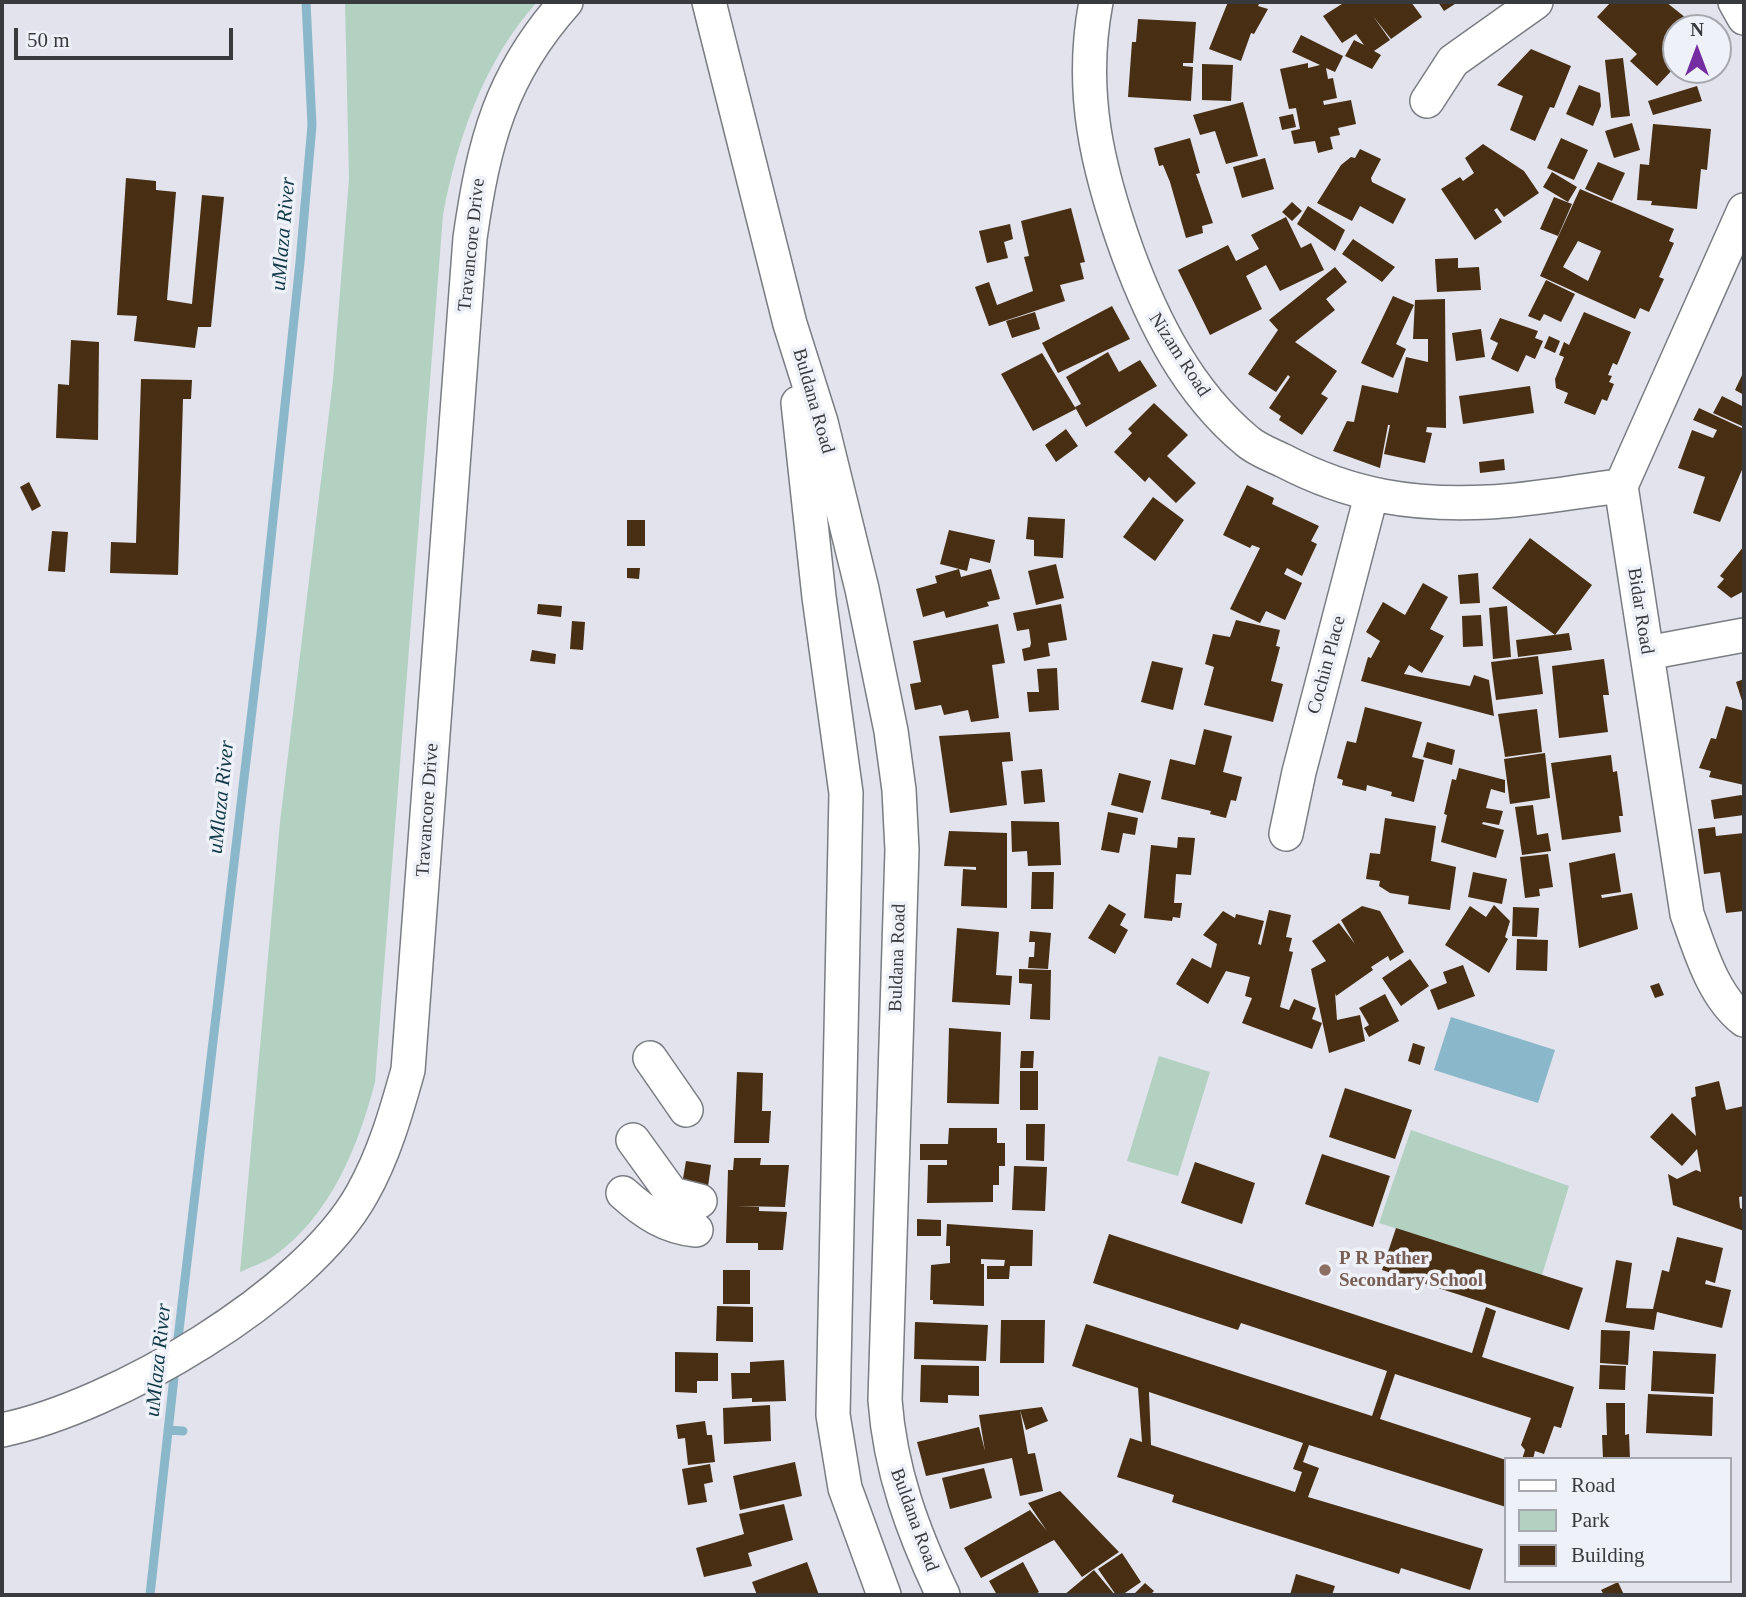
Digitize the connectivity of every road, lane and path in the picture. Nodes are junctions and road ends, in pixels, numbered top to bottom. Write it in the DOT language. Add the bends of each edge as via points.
graph roads {
  1 [pos="566,2"];
  2 [pos="709,2"];
  3 [pos="1096,2"];
  4 [pos="1536,2"];
  5 [pos="1735,2"];
  6 [pos="1744,18"];
  7 [pos="1427,101"];
  8 [pos="1744,210"];
  9 [pos="790,324"];
  10 [pos="1621,486"];
  11 [pos="1371,496"];
  12 [pos="1744,635"];
  13 [pos="1647,653"];
  14 [pos="1286,834"];
  15 [pos="1744,1020"];
  16 [pos="650,1058"];
  17 [pos="686,1110"];
  18 [pos="633,1140"];
  19 [pos="623,1193"];
  20 [pos="2,1430"];
  21 [pos="884,1595"];
  22 [pos="943,1595"];
  1 -- 20 [label="street, Travancore Drive" via="515,71 493,121 479,178 470,238 408,1070 391,1133 362,1196 292,1279 243,1316 125,1383 74,1408"];
  2 -- 9 [label="street, Buldana Road"];
  3 -- 11 [label="street, Nizam Road" via="1088,74 1090,108 1113,211 1148,309 1196,388 1248,442 1317,478"];
  4 -- 7 [label="street" via="1453,61"];
  5 -- 6 [label="street"];
  8 -- 10 [label="street"];
  9 -- 21 [label="street, Buldana Road" via="819,597 846,793 833,1415 845,1488"];
  9 -- 22 [label="street, Buldana Road" via="821,422 862,589 899,790 902,850 885,1400 888,1441 899,1487"];
  10 -- 11 [label="street, Nizam Road" via="1489,502"];
  10 -- 13 [label="street, Bidar Road"];
  11 -- 14 [label="street, Cochin Place"];
  12 -- 13 [label="street"];
  13 -- 15 [label="street, Bidar Road" via="1687,914 1721,992"];
  16 -- 17 [label="street"];
  18 -- 19 [label="street" via="672,1194 698,1216 673,1228"];
}
